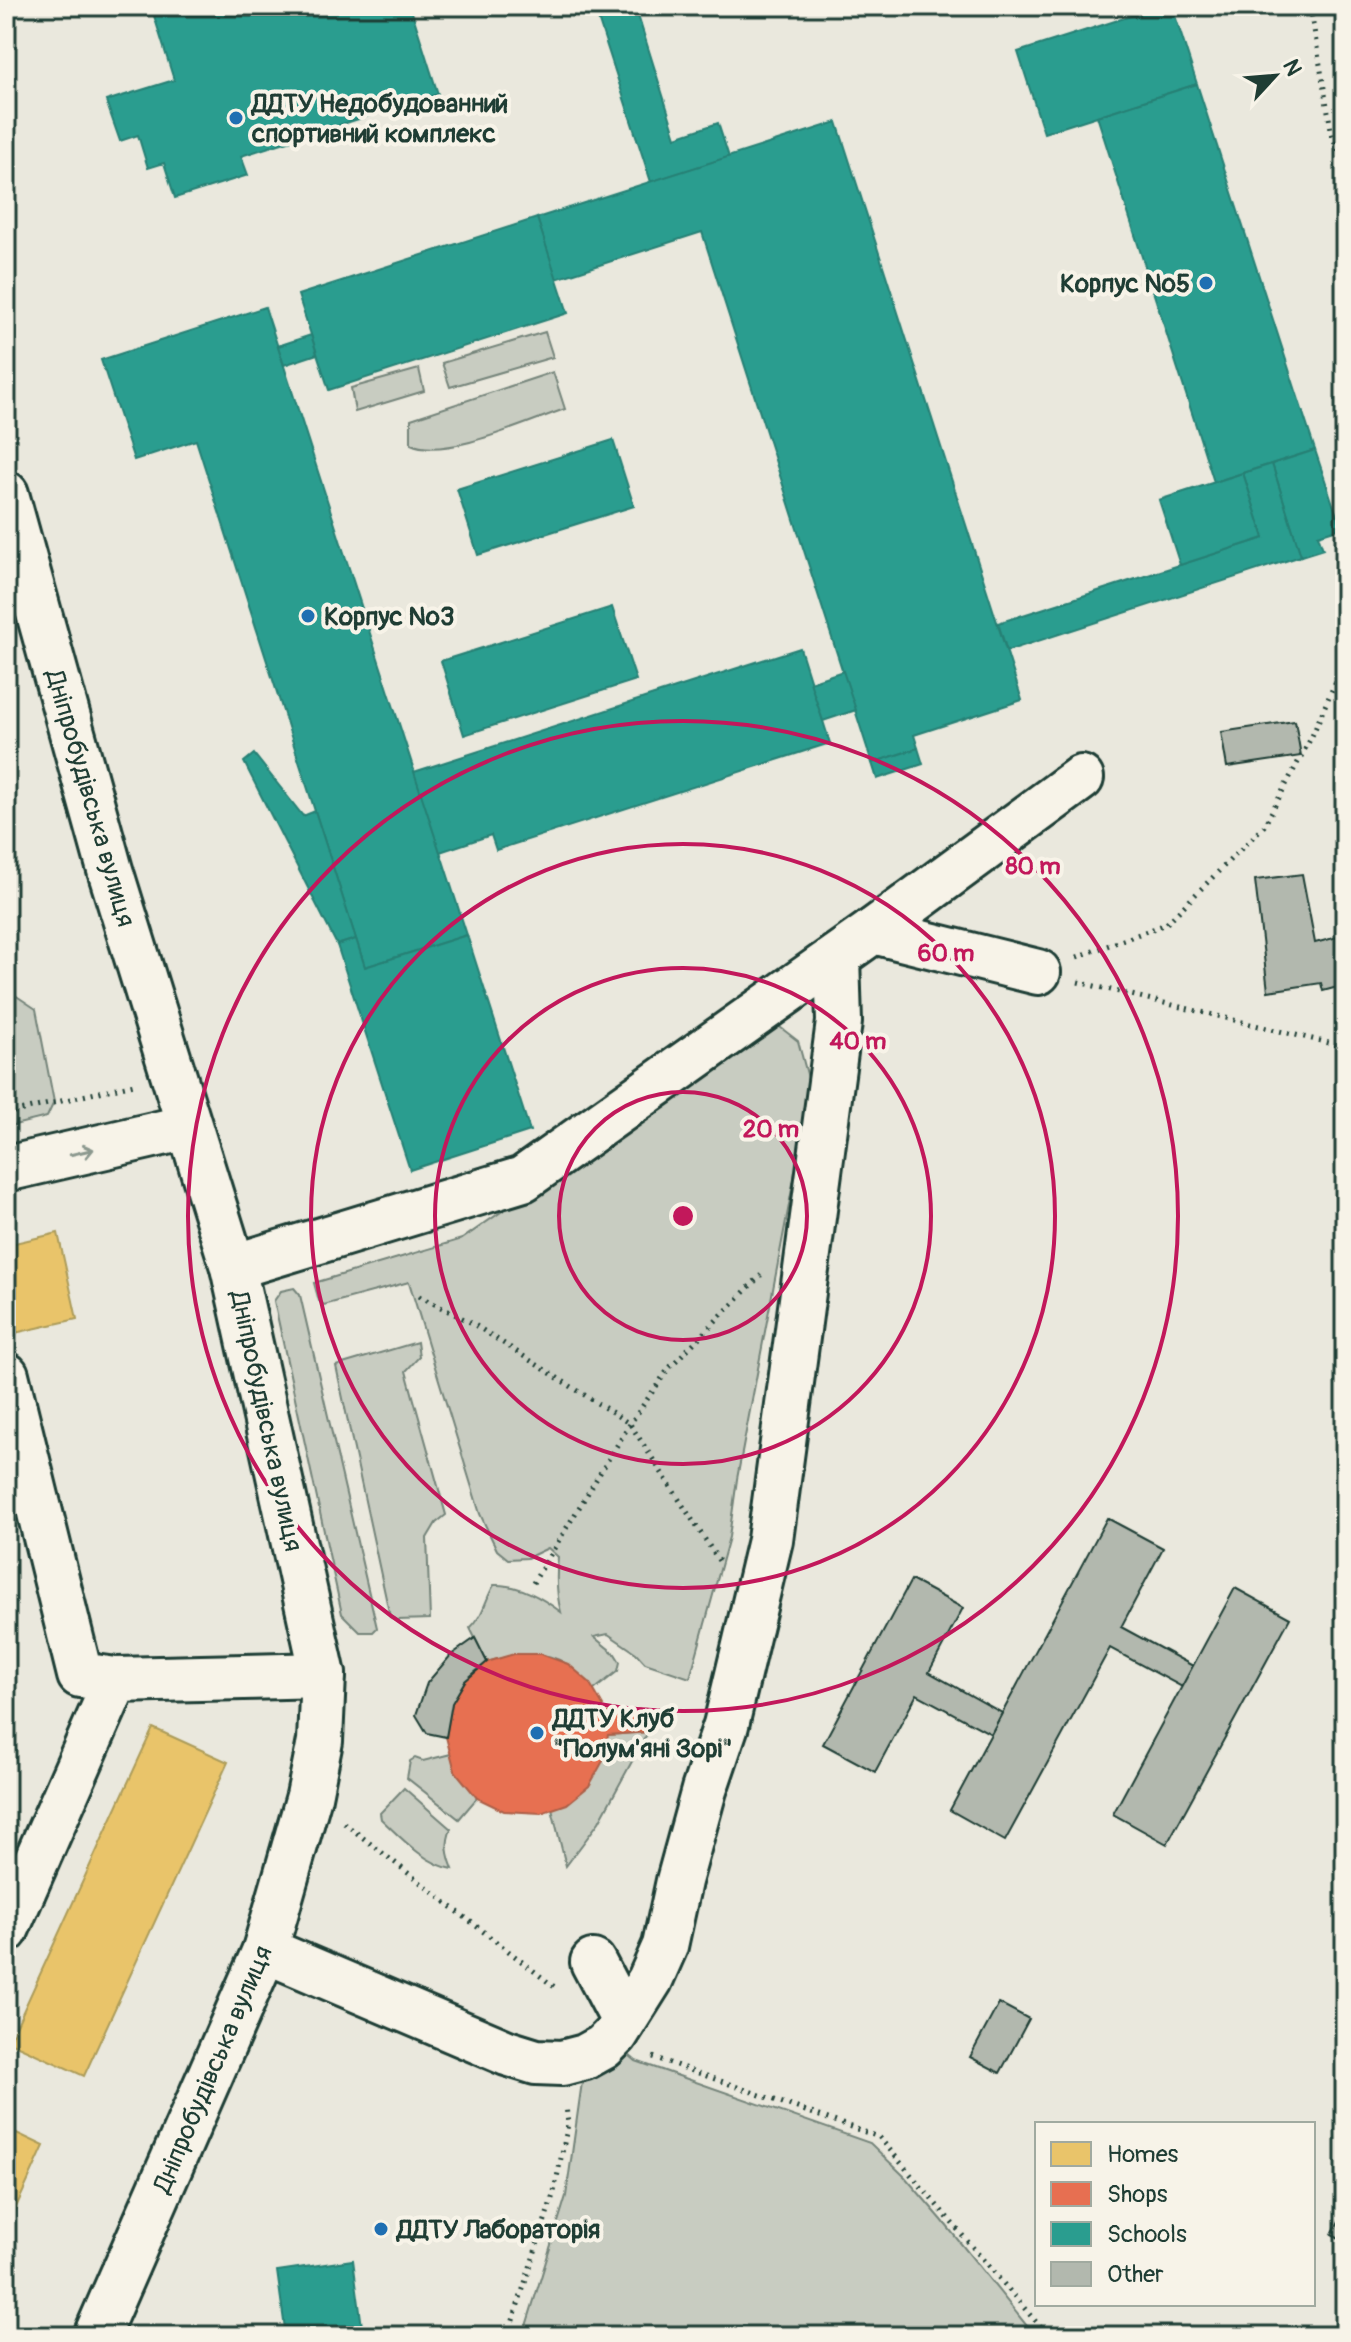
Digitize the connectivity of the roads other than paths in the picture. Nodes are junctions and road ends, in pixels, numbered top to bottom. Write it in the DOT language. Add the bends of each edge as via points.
graph roads {
  1 [pos="6,494"];
  2 [pos="1081,778"];
  3 [pos="873,931"];
  4 [pos="837,957"];
  5 [pos="1038,972"];
  6 [pos="188,1127"];
  7 [pos="6,1169"];
  8 [pos="233,1267"];
  9 [pos="6,1375"];
  10 [pos="323,1675"];
  11 [pos="116,1680"];
  12 [pos="6,1930"];
  13 [pos="265,1950"];
  14 [pos="593,1962"];
  15 [pos="620,2028"];
  16 [pos="96,2336"];
  1 -- 6 [label="street, Дніпробудівська вулиця"];
  2 -- 3 [label="street"];
  3 -- 4 [label="street"];
  3 -- 5 [label="street"];
  4 -- 8 [label="street" via="523,1179"];
  4 -- 15 [label="street" via="839,1022 770,1540 665,1946"];
  7 -- 6 [label="street, one-way"];
  6 -- 8 [label="street, Дніпробудівська вулиця"];
  8 -- 10 [label="street, Дніпробудівська вулиця"];
  9 -- 11 [label="street" via="80,1675"];
  10 -- 11 [label="street"];
  10 -- 13 [label="street, Дніпробудівська вулиця" via="320,1741 309,1796"];
  11 -- 12 [label="street"];
  13 -- 15 [label="street" via="536,2062 585,2057"];
  13 -- 16 [label="street, Дніпробудівська вулиця"];
  14 -- 15 [label="street"];
}
